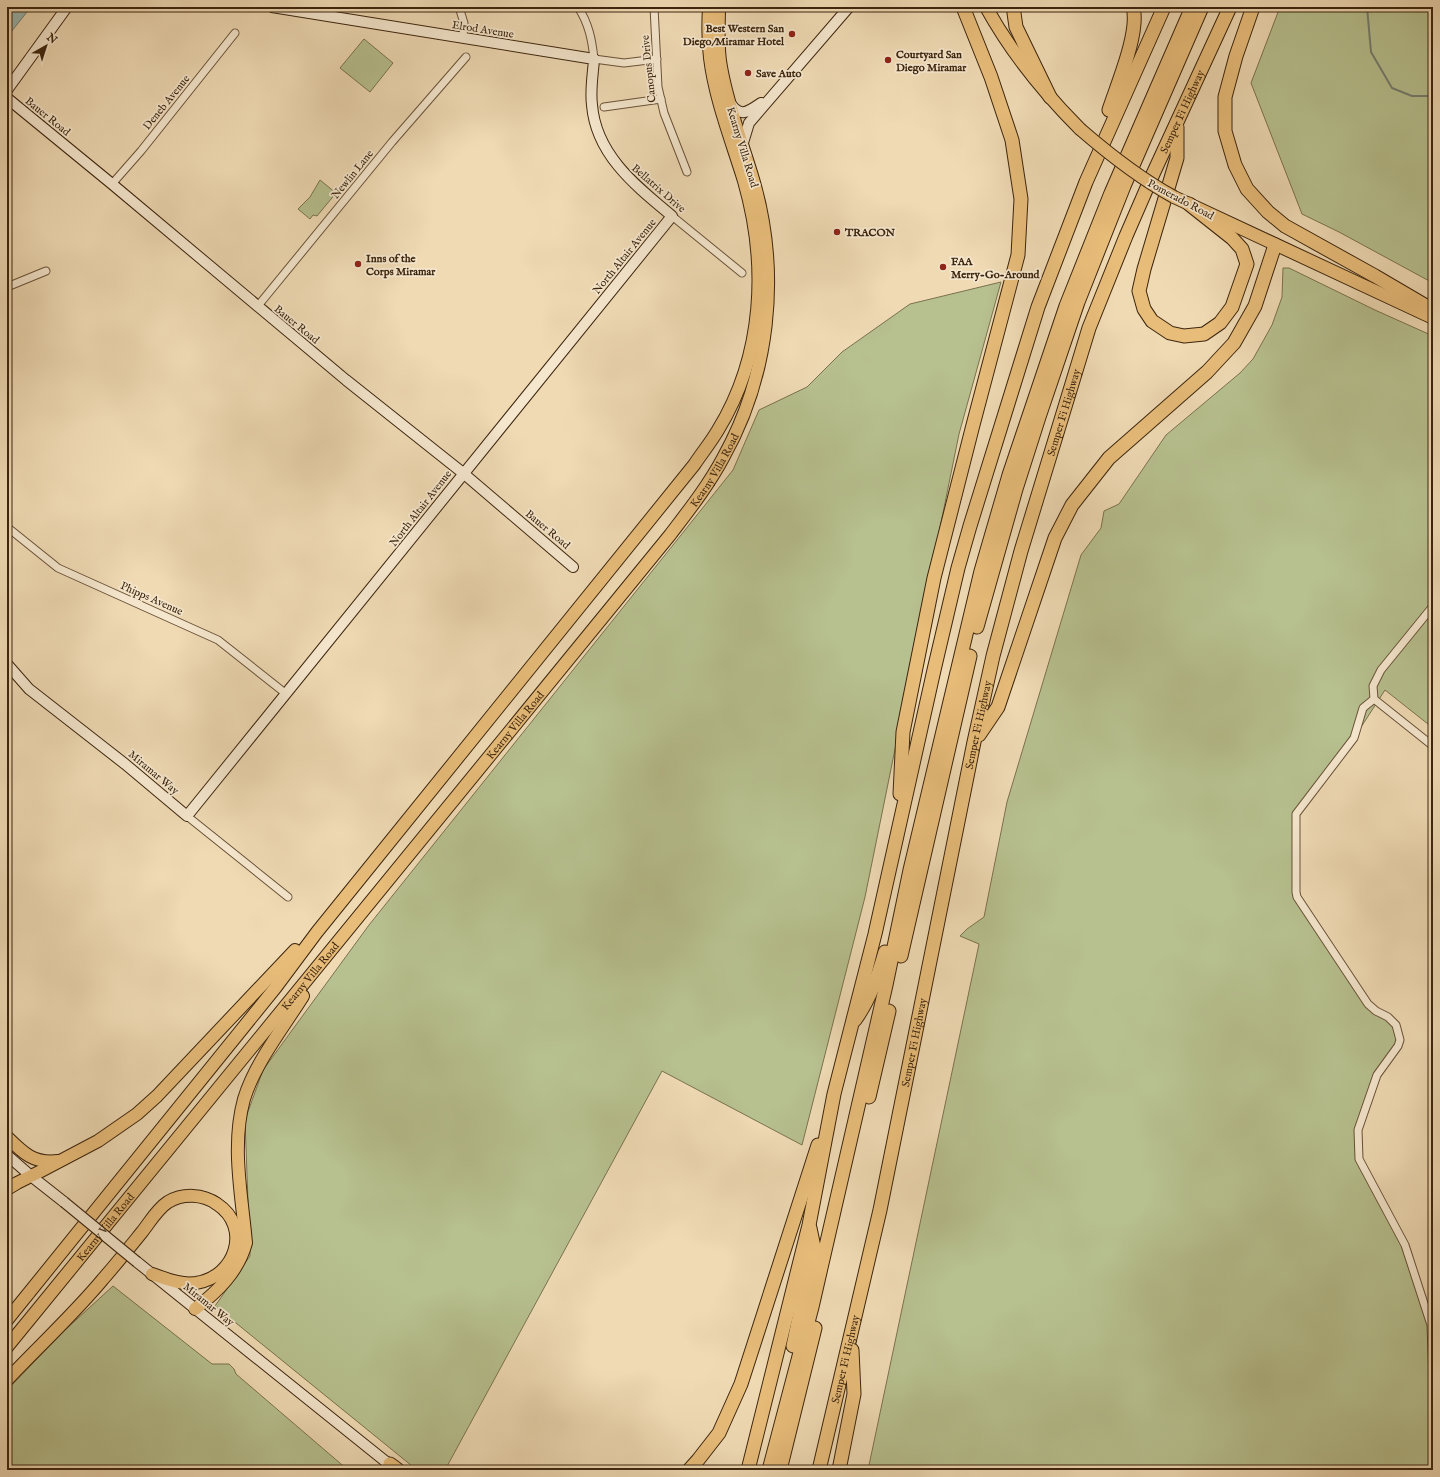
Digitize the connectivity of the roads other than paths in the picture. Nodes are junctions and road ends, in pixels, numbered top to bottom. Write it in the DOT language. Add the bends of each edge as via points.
graph roads {
  1 [pos="67,7"];
  2 [pos="272,7"];
  3 [pos="459,7"];
  4 [pos="578,7"];
  5 [pos="654,7"];
  6 [pos="709,7"];
  7 [pos="719,7"];
  8 [pos="849,7"];
  9 [pos="963,7"];
  10 [pos="986,7"];
  11 [pos="1015,7"];
  12 [pos="1133,7"];
  13 [pos="1164,7"];
  14 [pos="1192,7"];
  15 [pos="1202,7"];
  16 [pos="1230,7"];
  17 [pos="1253,7"];
  18 [pos="235,33"];
  19 [pos="463,38"];
  20 [pos="466,57"];
  21 [pos="594,59"];
  22 [pos="657,59"];
  23 [pos="7,90"];
  24 [pos="771,96"];
  25 [pos="1050,97"];
  26 [pos="7,98"];
  27 [pos="661,99"];
  28 [pos="728,100"];
  29 [pos="604,107"];
  30 [pos="1177,120"];
  31 [pos="742,146"];
  32 [pos="687,172"];
  33 [pos="1086,182"];
  34 [pos="112,184"];
  35 [pos="1188,204"];
  36 [pos="672,216"];
  37 [pos="1275,245"];
  38 [pos="46,271"];
  39 [pos="742,273"];
  40 [pos="7,287"];
  41 [pos="257,306"];
  42 [pos="1433,310"];
  43 [pos="1433,318"];
  44 [pos="463,473"];
  45 [pos="7,527"];
  46 [pos="573,567"];
  47 [pos="1433,606"];
  48 [pos="7,664"];
  49 [pos="7,672"];
  50 [pos="29,689"];
  51 [pos="285,693"];
  52 [pos="1374,699"];
  53 [pos="974,742"];
  54 [pos="1433,746"];
  55 [pos="187,816"];
  56 [pos="898,829"];
  57 [pos="905,896"];
  58 [pos="288,897"];
  59 [pos="317,932"];
  60 [pos="304,984"];
  61 [pos="851,1026"];
  62 [pos="834,1094"];
  63 [pos="7,1137"];
  64 [pos="7,1155"];
  65 [pos="62,1160"];
  66 [pos="31,1176"];
  67 [pos="7,1189"];
  68 [pos="809,1224"];
  69 [pos="228,1264"];
  70 [pos="152,1274"];
  71 [pos="196,1309"];
  72 [pos="7,1320"];
  73 [pos="1432,1326"];
  74 [pos="851,1332"];
  75 [pos="7,1347"];
  76 [pos="1433,1376"];
  77 [pos="7,1380"];
  78 [pos="780,1427"];
  79 [pos="395,1469"];
  80 [pos="689,1470"];
  81 [pos="748,1470"];
  82 [pos="769,1470"];
  83 [pos="780,1470"];
  84 [pos="819,1470"];
  85 [pos="839,1470"];
  1 -- 23 [label="street"];
  2 -- 19 [label="street, Elrod Avenue"];
  3 -- 19 [label="street" via="464,23"];
  4 -- 21 [label="street, Bellatrix Drive" via="591,35"];
  5 -- 22 [label="street, Canopus Drive"];
  6 -- 59 [label="main road, Kearny Villa Road" via="709,43 714,78 752,211 757,242 759,298 756,327 736,394 719,429 694,465"];
  7 -- 28 [label="main road, Kearny Villa Road" via="719,52"];
  8 -- 24 [label="street"];
  9 -- 56 [label="highway" via="992,77 1012,140 1021,199 1018,255 934,578 903,732"];
  10 -- 25 [label="main road, Pomerado Road" via="1019,60"];
  11 -- 25 [label="highway" via="1016,26"];
  12 -- 33 [label="highway" via="1134,24 1129,48"];
  13 -- 33 [label="highway"];
  14 -- 57 [label="highway" via="1111,193 1066,306 1009,475 981,571"];
  15 -- 83 [label="highway" via="1130,172 1078,302 1008,514 976,630 817,1321"];
  16 -- 30 [label="highway, Semper Fi Highway"];
  17 -- 42 [label="highway" via="1225,97 1225,132 1235,165 1247,189 1285,226"];
  18 -- 34 [label="street, Deneb Avenue"];
  19 -- 21 [label="street, Elrod Avenue"];
  20 -- 41 [label="street, Newlin Lane" via="392,142"];
  21 -- 22 [label="street" via="624,63"];
  21 -- 36 [label="street, Bellatrix Drive" via="592,105 604,146 625,175"];
  22 -- 27 [label="street, Canopus Drive"];
  24 -- 28 [label="street" via="744,113 733,108"];
  24 -- 31 [label="street" via="749,123"];
  25 -- 35 [label="main road, Pomerado Road, bridge" via="1080,129 1114,158 1154,186"];
  26 -- 34 [label="street, Bauer Road"];
  27 -- 29 [label="street"];
  27 -- 32 [label="street, Canopus Drive"];
  28 -- 31 [label="main road, Kearny Villa Road"];
  30 -- 35 [label="highway" via="1177,158 1139,291 1144,309 1152,321 1170,333 1184,336 1204,334 1220,323 1232,307 1246,264 1242,249 1232,238"];
  30 -- 53 [label="highway, Semper Fi Highway" via="1089,328 1019,559 993,656"];
  31 -- 60 [label="main road, Kearny Villa Road" via="763,222 768,267 768,306 755,377 738,428 724,458 700,497 670,535"];
  33 -- 56 [label="highway" via="1038,306 970,526 956,576"];
  34 -- 41 [label="street, Bauer Road"];
  35 -- 37 [label="main road, Pomerado Road"];
  36 -- 39 [label="street, Bellatrix Drive"];
  36 -- 44 [label="street, North Altair Avenue"];
  37 -- 43 [label="main road, Pomerado Road"];
  37 -- 53 [label="highway" via="1255,306 1234,343 1208,372 1109,458 1072,505 1055,538 998,707"];
  38 -- 40 [label="street"];
  41 -- 44 [label="street, Bauer Road"];
  44 -- 46 [label="street, Bauer Road"];
  44 -- 51 [label="street, North Altair Avenue"];
  45 -- 51 [label="street, Phipps Avenue" via="58,568 218,640"];
  47 -- 52 [label="street" via="1381,670 1373,686"];
  48 -- 50 [label="street, Miramar Way"];
  49 -- 50 [label="street"];
  50 -- 55 [label="street, Miramar Way"];
  51 -- 55 [label="street, North Altair Avenue"];
  52 -- 54 [label="street"];
  52 -- 73 [label="street" via="1363,708 1354,738 1296,814 1296,892 1368,1004 1396,1025 1400,1040 1398,1046 1377,1075 1358,1130 1359,1159 1405,1245"];
  53 -- 74 [label="highway, Semper Fi Highway" via="880,1210"];
  55 -- 58 [label="street, Miramar Way"];
  56 -- 61 [label="highway"];
  57 -- 61 [label="highway" via="890,931 878,978 865,1006"];
  57 -- 78 [label="highway" via="812,1307"];
  59 -- 65 [label="main road" via="299,946 137,1114 112,1132"];
  59 -- 72 [label="main road, Kearny Villa Road" via="276,987"];
  60 -- 71 [label="main road" via="304,995 255,1073 240,1115 238,1155 246,1243 243,1255 238,1266 223,1284"];
  60 -- 75 [label="main road, Kearny Villa Road"];
  61 -- 62 [label="highway"];
  62 -- 68 [label="highway"];
  62 -- 80 [label="highway" via="741,1384 719,1433"];
  63 -- 65 [label="main road" via="34,1159 49,1162"];
  64 -- 66 [label="street, Miramar Way"];
  65 -- 66 [label="main road"];
  66 -- 67 [label="main road"];
  66 -- 70 [label="street, Miramar Way, bridge"];
  68 -- 78 [label="highway" via="814,1247 780,1406"];
  68 -- 81 [label="highway"];
  69 -- 70 [label="main road" via="212,1277 197,1283 180,1283"];
  69 -- 71 [label="main road"];
  69 -- 77 [label="main road" via="235,1251 236,1235 230,1217 222,1207 210,1200 193,1196 169,1202 89,1295"];
  70 -- 71 [label="street, Miramar Way"];
  71 -- 79 [label="street, Miramar Way"];
  73 -- 76 [label="street"];
  74 -- 84 [label="highway, Semper Fi Highway"];
  74 -- 85 [label="highway" via="854,1394"];
  78 -- 82 [label="highway"];
}
